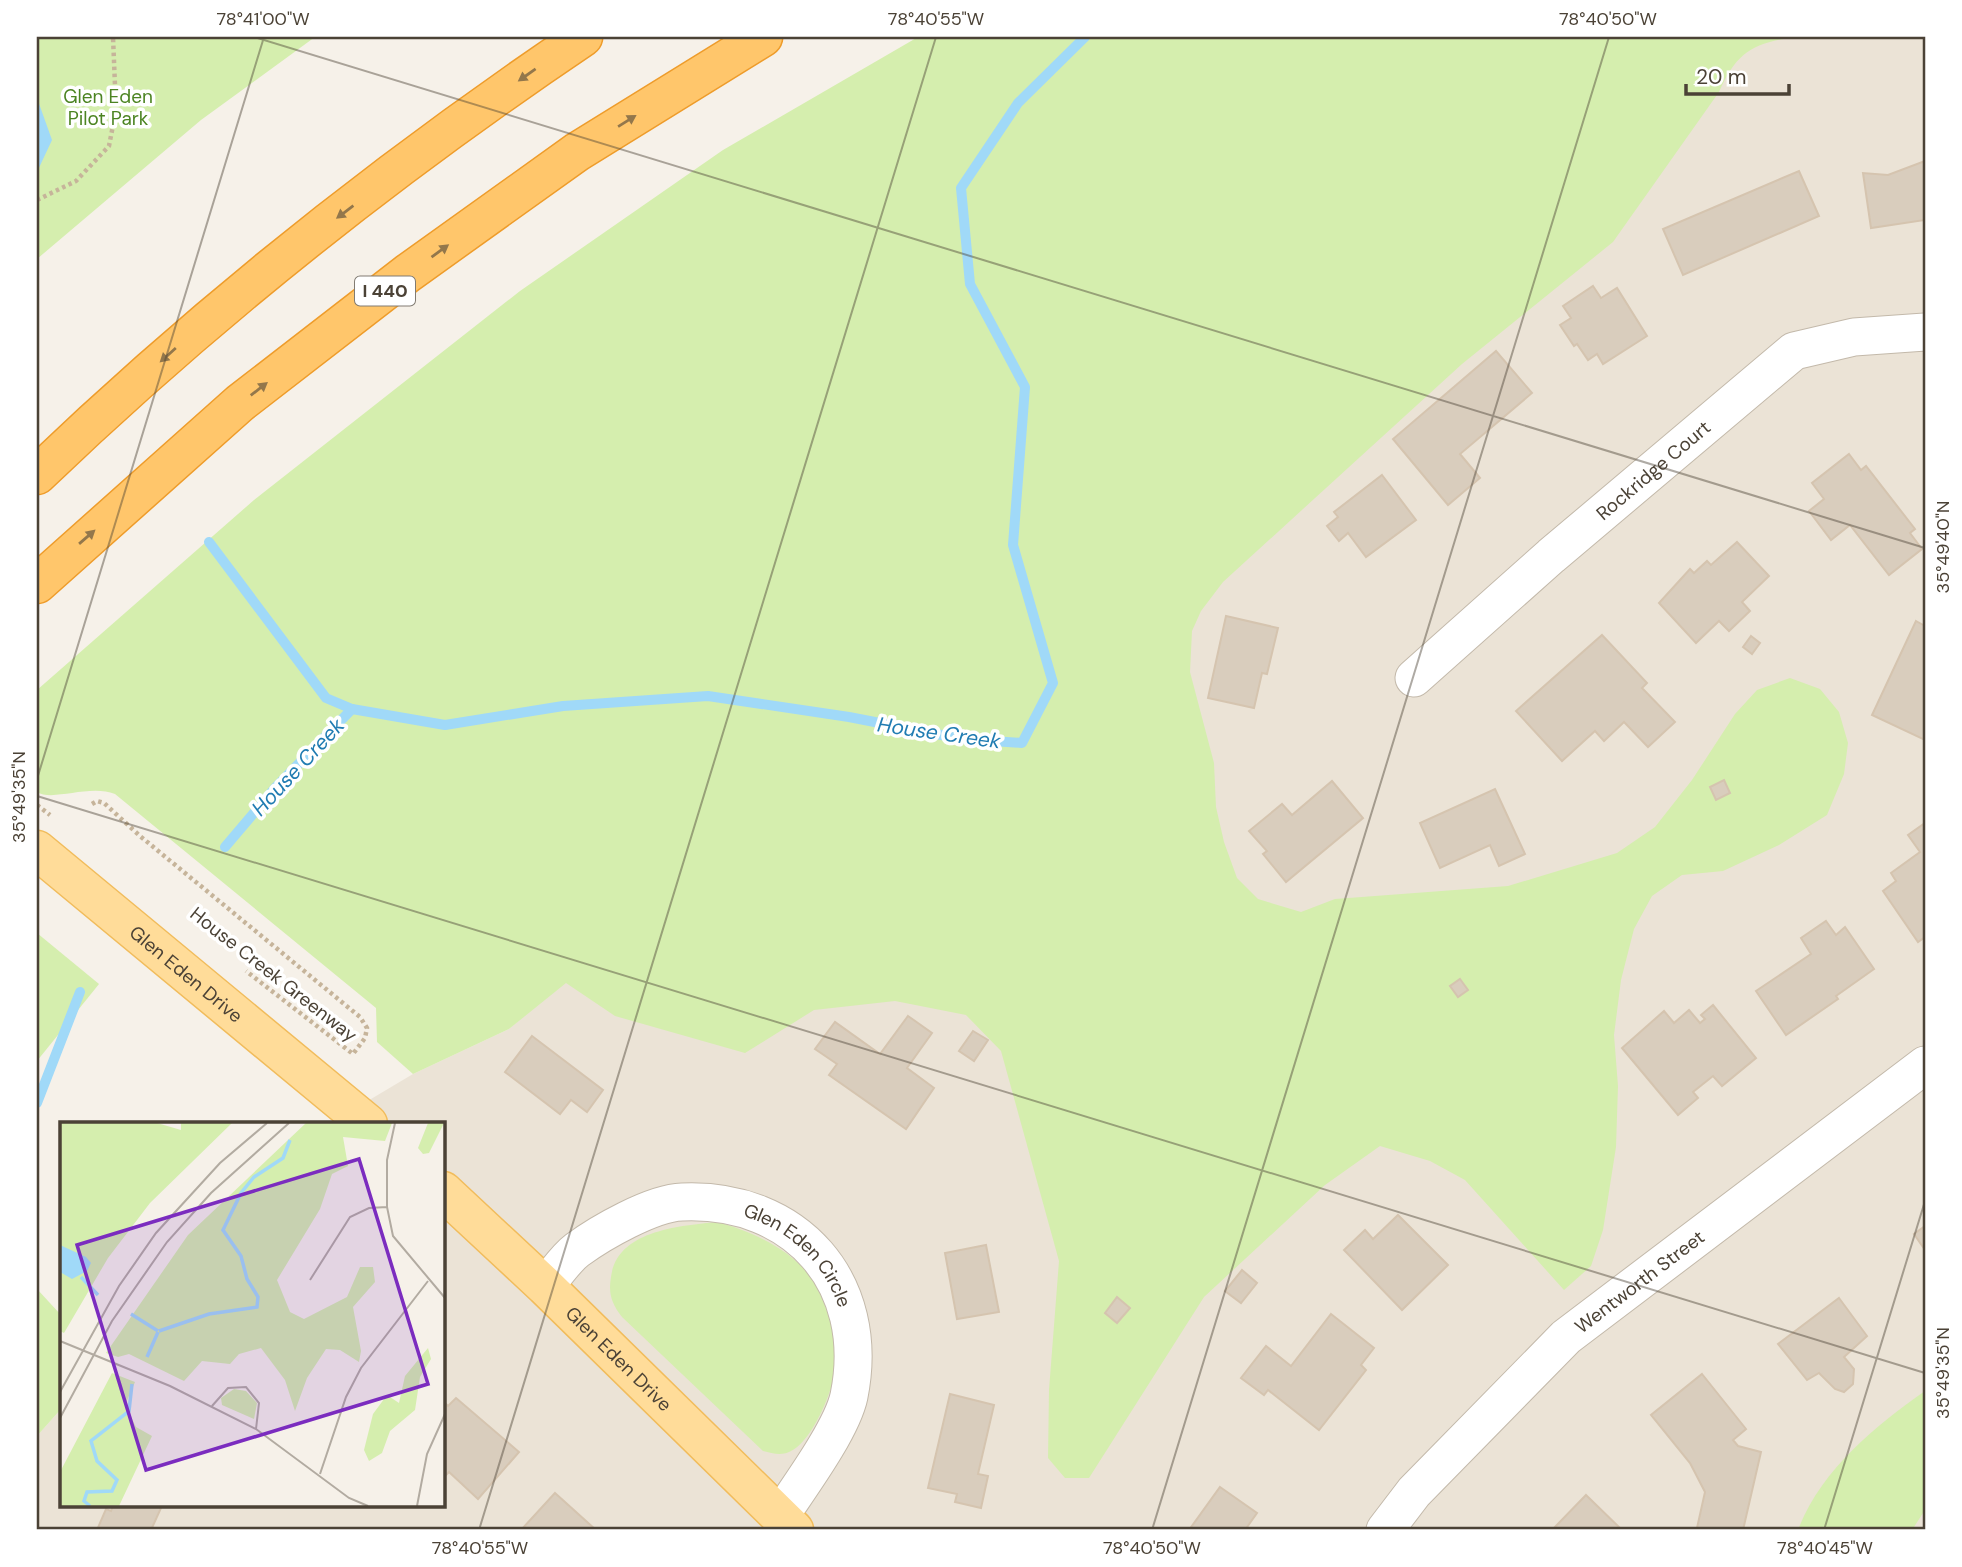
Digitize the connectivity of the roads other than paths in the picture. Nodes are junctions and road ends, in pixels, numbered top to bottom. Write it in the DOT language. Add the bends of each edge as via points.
graph roads {
  1 [pos="583,37"];
  2 [pos="763,37"];
  3 [pos="1925,332"];
  4 [pos="37,475"];
  5 [pos="37,584"];
  6 [pos="1414,678"];
  7 [pos="48,836"];
  8 [pos="1925,1065"];
  9 [pos="366,1122"];
  10 [pos="444,1192"];
  11 [pos="545,1286"];
  12 [pos="787,1523"];
  13 [pos="1385,1530"];
  1 -- 4 [label="highway, one-way" via="290,254 184,341"];
  5 -- 2 [label="highway, I 440, one-way" via="240,403 408,273 577,152"];
  3 -- 6 [label="street, Rockridge Court" via="1854,337 1794,351"];
  7 -- 9 [label="main road, Glen Eden Drive"];
  8 -- 13 [label="street, Wentworth Street" via="1566,1337 1414,1492"];
  10 -- 11 [label="main road, Glen Eden Drive"];
  11 -- 12 [label="main road, Glen Eden Drive"];
  11 -- 12 [label="street, Glen Eden Circle" via="585,1245 625,1220 679,1202 743,1207 800,1236 835,1277 850,1323 853,1360 849,1399"];
}
